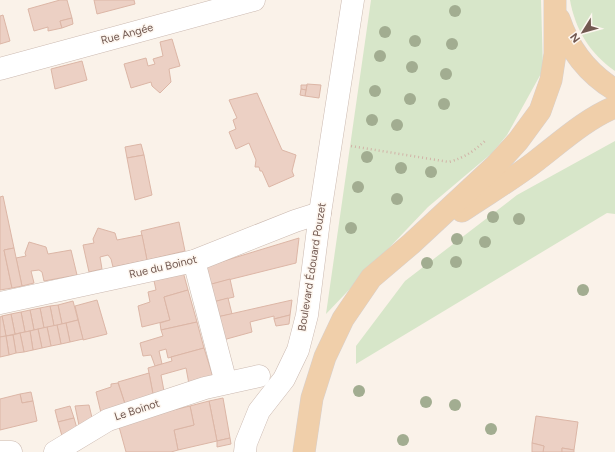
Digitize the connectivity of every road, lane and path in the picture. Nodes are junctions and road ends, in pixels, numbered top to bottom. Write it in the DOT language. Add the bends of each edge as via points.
graph roads {
  1 [pos="254,0"];
  2 [pos="353,0"];
  3 [pos="555,0"];
  4 [pos="0,69"];
  5 [pos="615,90"];
  6 [pos="615,107"];
  7 [pos="320,213"];
  8 [pos="411,244"];
  9 [pos="194,261"];
  10 [pos="0,303"];
  11 [pos="258,376"];
  12 [pos="226,383"];
  13 [pos="0,452"];
  14 [pos="11,452"];
  15 [pos="55,452"];
  16 [pos="245,452"];
  17 [pos="304,452"];
  1 -- 4 [label="street, Rue Angée"];
  2 -- 7 [label="street, Boulevard Édouard Pouzet"];
  3 -- 5 [label="main road" via="563,30 578,58"];
  3 -- 8 [label="main road" via="555,54 551,80 540,111 496,166"];
  6 -- 8 [label="main road" via="580,127 509,180"];
  7 -- 9 [label="street, Rue du Boinot"];
  7 -- 16 [label="street, Boulevard Édouard Pouzet" via="307,315 298,350 284,379 259,411"];
  8 -- 17 [label="main road" via="371,278 343,319 325,357 312,398"];
  9 -- 10 [label="street, Rue du Boinot"];
  9 -- 12 [label="street"];
  11 -- 12 [label="street, Le Boinot"];
  12 -- 15 [label="street, Le Boinot" via="108,420"];
  13 -- 14 [label="street"];
}
